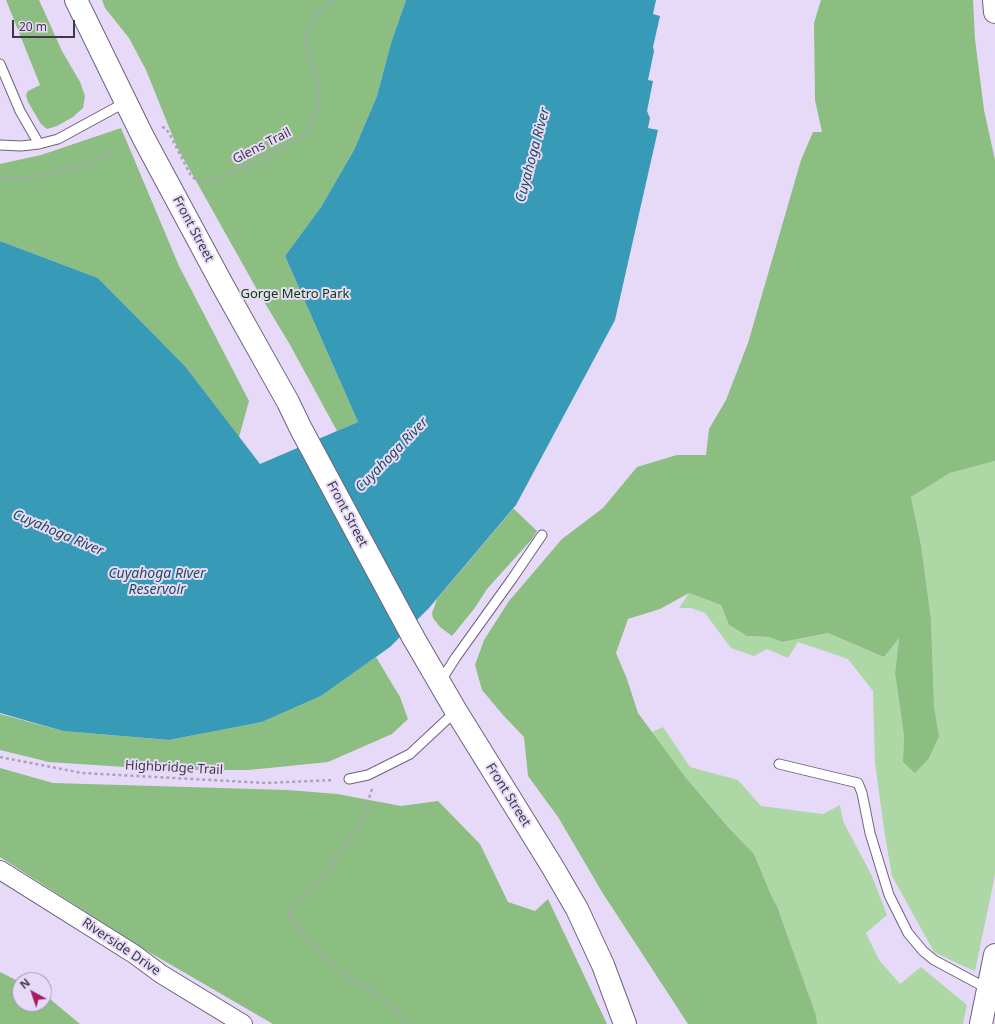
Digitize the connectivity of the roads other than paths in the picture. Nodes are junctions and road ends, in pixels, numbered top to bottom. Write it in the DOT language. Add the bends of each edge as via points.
graph roads {
  1 [pos="76,0"];
  2 [pos="994,0"];
  3 [pos="995,12"];
  4 [pos="0,64"];
  5 [pos="126,102"];
  6 [pos="39,144"];
  7 [pos="0,146"];
  8 [pos="542,535"];
  9 [pos="440,682"];
  10 [pos="456,711"];
  11 [pos="779,764"];
  12 [pos="349,779"];
  13 [pos="0,870"];
  14 [pos="995,955"];
  15 [pos="988,989"];
  16 [pos="243,1024"];
  17 [pos="625,1024"];
  18 [pos="981,1024"];
  1 -- 5 [label="main road, Front Street"];
  2 -- 3 [label="main road"];
  4 -- 6 [label="lane" via="20,111"];
  5 -- 6 [label="lane" via="75,131"];
  5 -- 9 [label="main road, Front Street" via="413,637"];
  6 -- 7 [label="lane"];
  8 -- 9 [label="lane"];
  9 -- 10 [label="main road, Front Street"];
  10 -- 12 [label="lane" via="410,754 368,775"];
  10 -- 17 [label="main road, Front Street" via="577,910 603,966"];
  11 -- 15 [label="lane" via="858,783 889,895 908,933 934,960"];
  13 -- 16 [label="street, Riverside Drive"];
  14 -- 15 [label="main road"];
  15 -- 18 [label="main road"];
}
